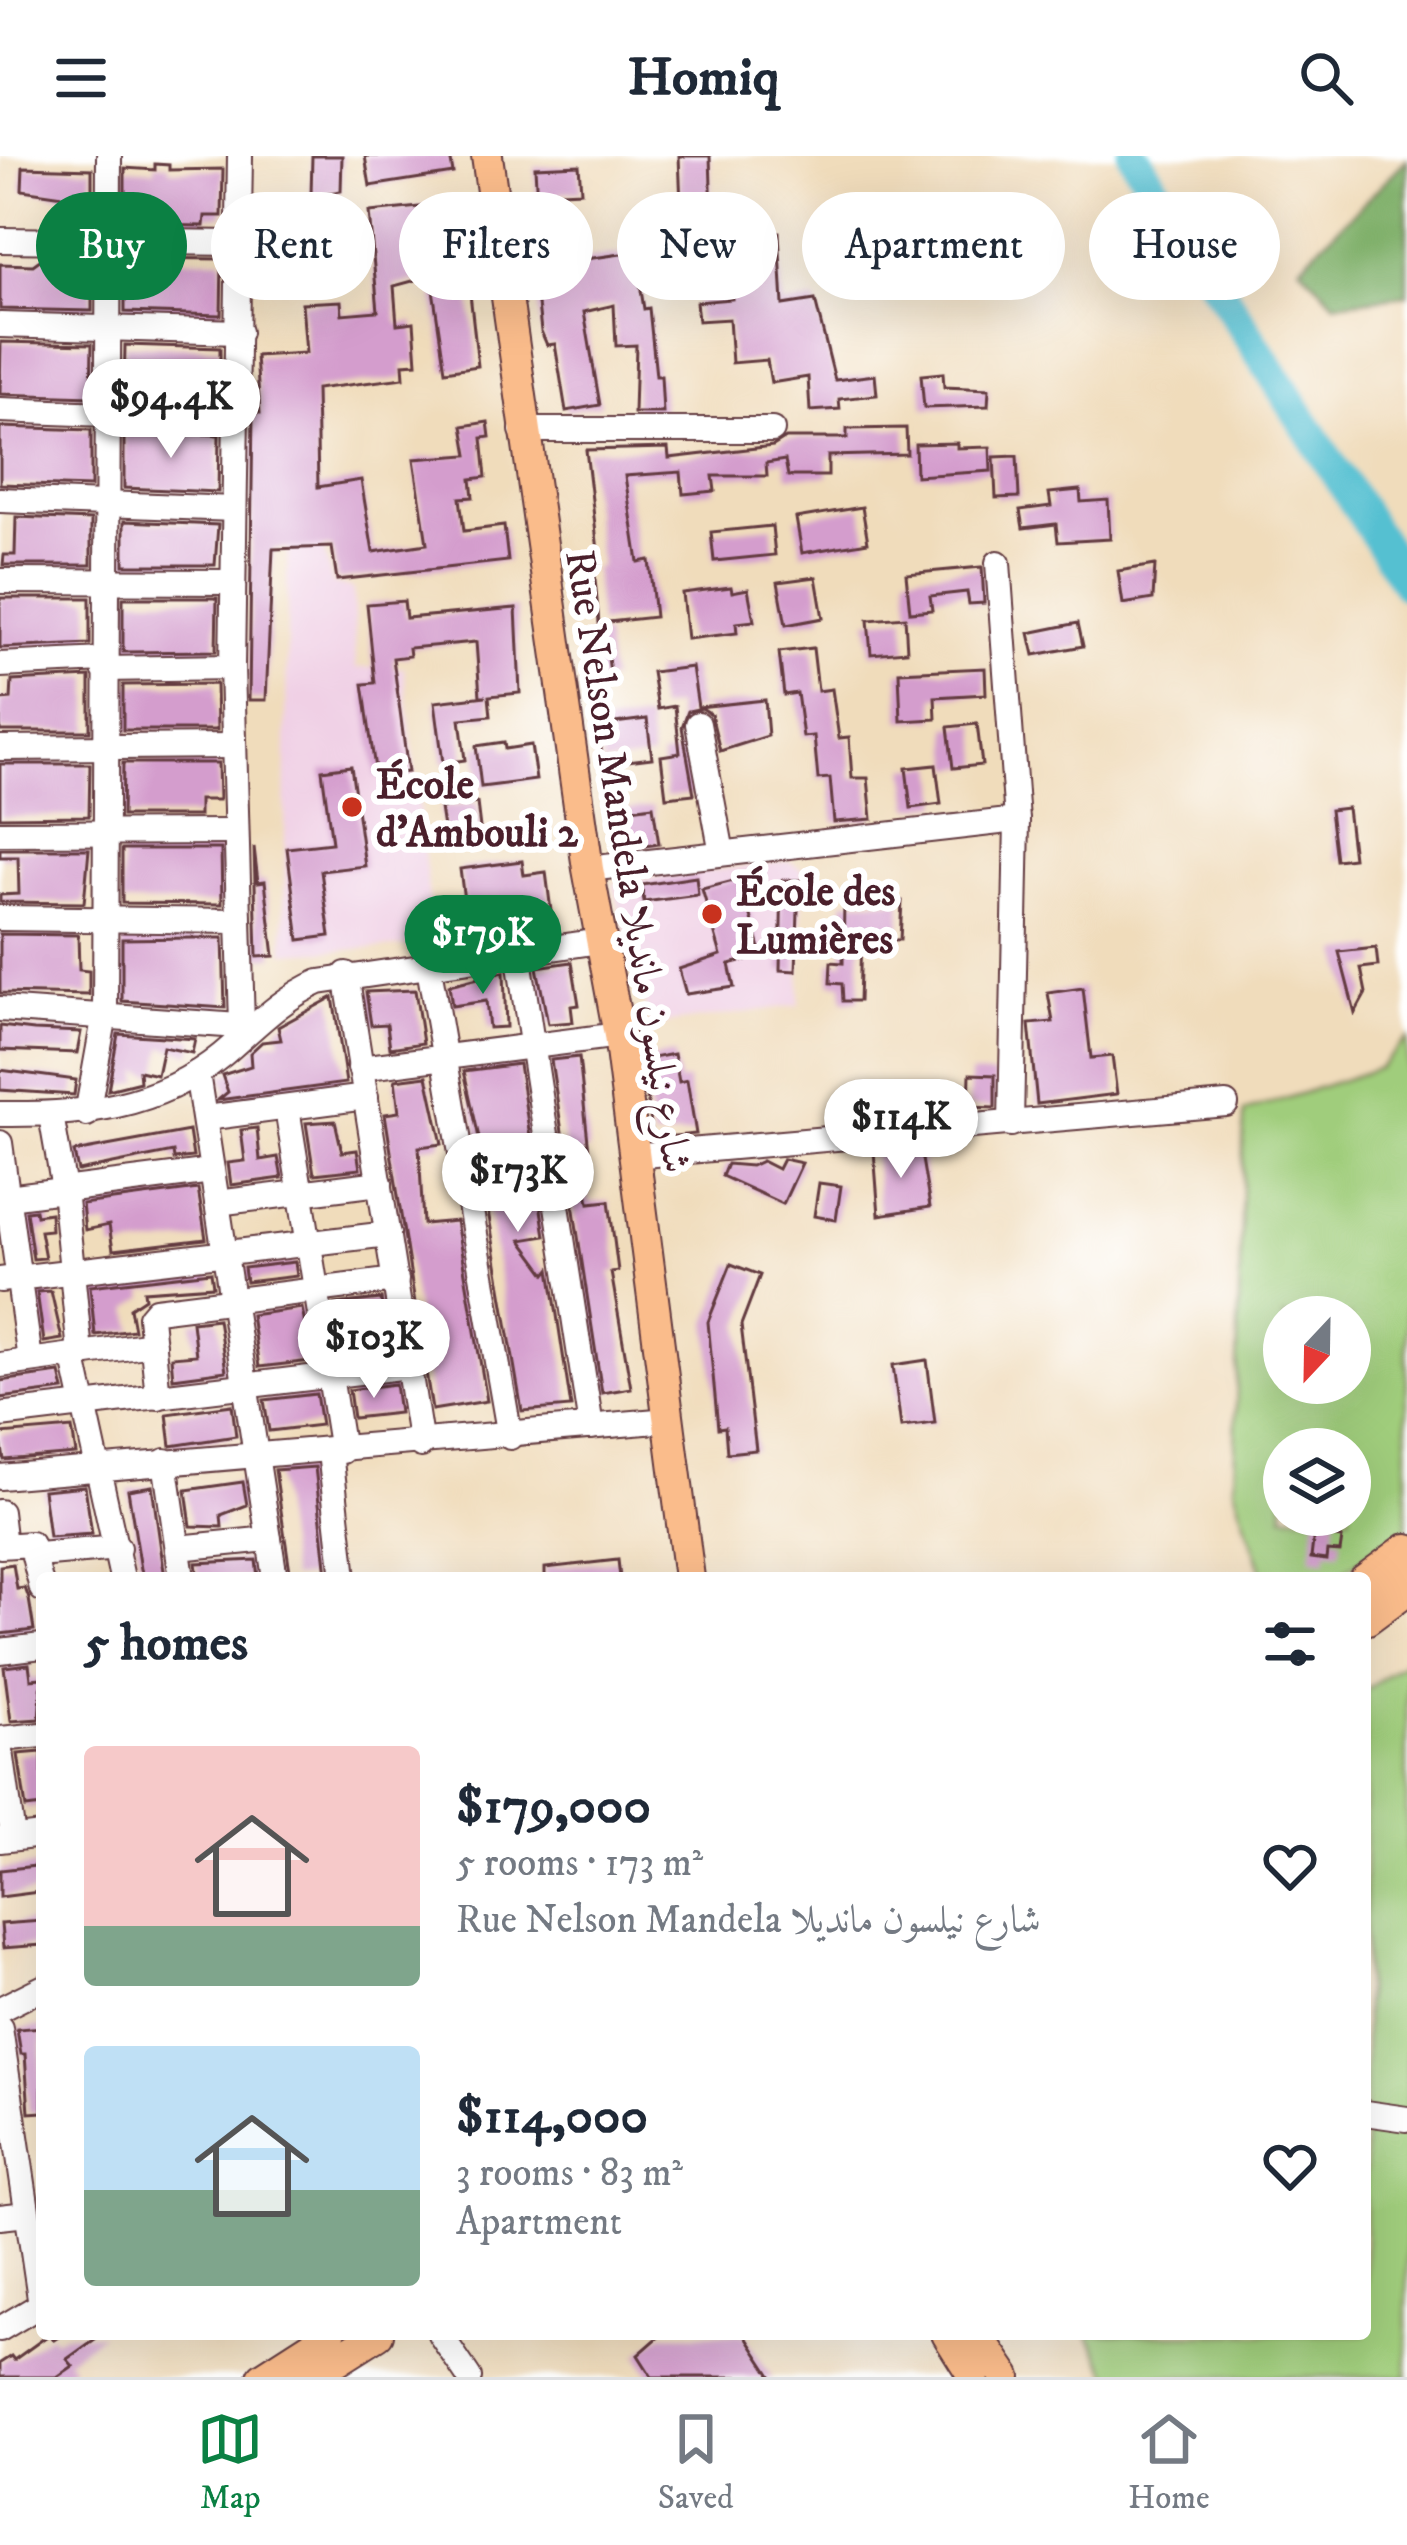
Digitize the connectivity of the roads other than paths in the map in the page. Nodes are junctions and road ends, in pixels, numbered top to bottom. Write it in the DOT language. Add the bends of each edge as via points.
graph roads {
  1 [pos="110,156"];
  2 [pos="240,156"];
  3 [pos="488,156"];
  4 [pos="110,192"];
  5 [pos="240,192"];
  6 [pos="0,240"];
  7 [pos="36,241"];
  8 [pos="108,300"];
  9 [pos="238,300"];
  10 [pos="0,325"];
  11 [pos="107,327"];
  12 [pos="238,332"];
  13 [pos="0,410"];
  14 [pos="105,414"];
  15 [pos="237,419"];
  16 [pos="522,430"];
  17 [pos="772,430"];
  18 [pos="0,500"];
  19 [pos="106,502"];
  20 [pos="233,509"];
  21 [pos="998,563"];
  22 [pos="106,579"];
  23 [pos="0,580"];
  24 [pos="233,582"];
  25 [pos="104,664"];
  26 [pos="0,665"];
  27 [pos="232,667"];
  28 [pos="698,724"];
  29 [pos="233,746"];
  30 [pos="0,748"];
  31 [pos="104,748"];
  32 [pos="1017,820"];
  33 [pos="0,832"];
  34 [pos="235,832"];
  35 [pos="102,836"];
  36 [pos="722,853"];
  37 [pos="588,869"];
  38 [pos="0,918"];
  39 [pos="102,918"];
  40 [pos="237,921"];
  41 [pos="600,941"];
  42 [pos="518,952"];
  43 [pos="428,962"];
  44 [pos="346,974"];
  45 [pos="0,1009"];
  46 [pos="105,1014"];
  47 [pos="248,1026"];
  48 [pos="619,1035"];
  49 [pos="534,1046"];
  50 [pos="442,1060"];
  51 [pos="360,1068"];
  52 [pos="197,1073"];
  53 [pos="366,1097"];
  54 [pos="1226,1104"];
  55 [pos="287,1108"];
  56 [pos="0,1114"];
  57 [pos="87,1114"];
  58 [pos="51,1115"];
  59 [pos="206,1118"];
  60 [pos="1011,1124"];
  61 [pos="0,1143"];
  62 [pos="632,1156"];
  63 [pos="212,1171"];
  64 [pos="380,1183"];
  65 [pos="64,1190"];
  66 [pos="301,1192"];
  67 [pos="3,1197"];
  68 [pos="217,1203"];
  69 [pos="388,1234"];
  70 [pos="309,1244"];
  71 [pos="225,1252"];
  72 [pos="74,1271"];
  73 [pos="9,1279"];
  74 [pos="396,1280"];
  75 [pos="315,1290"];
  76 [pos="231,1301"];
  77 [pos="153,1344"];
  78 [pos="76,1354"];
  79 [pos="30,1360"];
  80 [pos="0,1365"];
  81 [pos="409,1366"];
  82 [pos="326,1373"];
  83 [pos="242,1386"];
  84 [pos="158,1396"];
  85 [pos="85,1405"];
  86 [pos="0,1415"];
  87 [pos="669,1420"];
  88 [pos="591,1427"];
  89 [pos="510,1437"];
  90 [pos="422,1444"];
  91 [pos="336,1451"];
  92 [pos="256,1458"];
  93 [pos="165,1461"];
  94 [pos="96,1466"];
  95 [pos="0,1477"];
  96 [pos="0,1512"];
  97 [pos="269,1539"];
  98 [pos="2,1545"];
  99 [pos="118,1548"];
  100 [pos="178,1548"];
  101 [pos="1407,1552"];
  102 [pos="38,1555"];
  103 [pos="40,1572"];
  104 [pos="121,1572"];
  105 [pos="181,1572"];
  106 [pos="274,1572"];
  107 [pos="344,1572"];
  108 [pos="688,1572"];
  109 [pos="1371,1579"];
  110 [pos="1407,1586"];
  111 [pos="1371,1613"];
  112 [pos="36,1647"];
  113 [pos="0,1651"];
  114 [pos="36,1736"];
  115 [pos="0,1742"];
  116 [pos="36,1835"];
  117 [pos="6,1838"];
  118 [pos="36,1991"];
  119 [pos="0,2009"];
  120 [pos="0,2028"];
  121 [pos="5,2100"];
  122 [pos="1371,2115"];
  123 [pos="1407,2119"];
  124 [pos="28,2214"];
  125 [pos="0,2217"];
  126 [pos="36,2270"];
  127 [pos="36,2308"];
  128 [pos="0,2330"];
  129 [pos="321,2340"];
  130 [pos="369,2340"];
  131 [pos="444,2340"];
  132 [pos="950,2340"];
  133 [pos="981,2340"];
  134 [pos="263,2377"];
  135 [pos="310,2377"];
  136 [pos="469,2377"];
  137 [pos="974,2377"];
  138 [pos="1006,2377"];
  1 -- 4 [label="street"];
  2 -- 5 [label="street"];
  3 -- 16 [label="main road, Rue Nelson Mandela شارع نيلسون مانديلا"];
  6 -- 7 [label="street"];
  8 -- 11 [label="street"];
  9 -- 12 [label="street"];
  10 -- 11 [label="street"];
  11 -- 12 [label="street"];
  11 -- 14 [label="street"];
  12 -- 15 [label="street"];
  13 -- 14 [label="street"];
  14 -- 15 [label="street"];
  14 -- 19 [label="street"];
  15 -- 20 [label="street"];
  16 -- 17 [label="street"];
  16 -- 37 [label="main road, Rue Nelson Mandela شارع نيلسون مانديلا"];
  18 -- 19 [label="street"];
  19 -- 20 [label="street"];
  19 -- 22 [label="street"];
  20 -- 24 [label="street"];
  21 -- 32 [label="street"];
  22 -- 23 [label="street"];
  22 -- 24 [label="street"];
  22 -- 25 [label="street"];
  24 -- 27 [label="street"];
  25 -- 26 [label="street"];
  25 -- 27 [label="street"];
  25 -- 31 [label="street"];
  27 -- 29 [label="street"];
  28 -- 36 [label="street"];
  29 -- 31 [label="street"];
  29 -- 34 [label="street"];
  30 -- 31 [label="street"];
  31 -- 35 [label="street"];
  32 -- 36 [label="street"];
  32 -- 60 [label="street"];
  33 -- 35 [label="street"];
  34 -- 35 [label="street"];
  34 -- 40 [label="street"];
  35 -- 39 [label="street"];
  36 -- 37 [label="street"];
  37 -- 41 [label="main road, Rue Nelson Mandela شارع نيلسون مانديلا"];
  38 -- 39 [label="street"];
  39 -- 40 [label="street"];
  39 -- 46 [label="street"];
  40 -- 47 [label="street"];
  41 -- 42 [label="street"];
  41 -- 48 [label="main road, Rue Nelson Mandela شارع نيلسون مانديلا"];
  42 -- 43 [label="street"];
  42 -- 49 [label="street"];
  43 -- 44 [label="street"];
  43 -- 50 [label="street"];
  44 -- 47 [label="street" via="290,995"];
  44 -- 51 [label="street"];
  45 -- 46 [label="street"];
  46 -- 47 [label="street"];
  46 -- 57 [label="street"];
  47 -- 52 [label="street"];
  48 -- 49 [label="street"];
  48 -- 62 [label="main road, Rue Nelson Mandela شارع نيلسون مانديلا"];
  49 -- 50 [label="street"];
  49 -- 88 [label="street"];
  50 -- 51 [label="street"];
  50 -- 89 [label="street"];
  51 -- 53 [label="street"];
  52 -- 57 [label="street" via="147,1099"];
  52 -- 59 [label="street"];
  53 -- 55 [label="street"];
  53 -- 64 [label="street"];
  54 -- 60 [label="street"];
  55 -- 59 [label="street"];
  55 -- 66 [label="street"];
  56 -- 58 [label="street"];
  57 -- 58 [label="street"];
  58 -- 65 [label="street"];
  59 -- 63 [label="street"];
  60 -- 62 [label="street"];
  61 -- 67 [label="street"];
  62 -- 87 [label="main road, Rue Nelson Mandela شارع نيلسون مانديلا"];
  63 -- 65 [label="street"];
  63 -- 68 [label="street"];
  64 -- 66 [label="street"];
  64 -- 69 [label="street"];
  65 -- 67 [label="street"];
  65 -- 72 [label="street"];
  66 -- 68 [label="street"];
  66 -- 70 [label="street"];
  67 -- 73 [label="street"];
  68 -- 71 [label="street"];
  69 -- 70 [label="street"];
  69 -- 74 [label="street"];
  70 -- 71 [label="street"];
  70 -- 75 [label="street"];
  71 -- 72 [label="street"];
  71 -- 76 [label="street"];
  72 -- 73 [label="street"];
  72 -- 78 [label="street"];
  73 -- 79 [label="street"];
  74 -- 75 [label="street"];
  74 -- 81 [label="street"];
  75 -- 76 [label="street"];
  75 -- 82 [label="street"];
  76 -- 77 [label="street" via="156,1310"];
  76 -- 83 [label="street"];
  77 -- 78 [label="street"];
  77 -- 84 [label="street"];
  78 -- 79 [label="street"];
  78 -- 85 [label="street"];
  79 -- 80 [label="street"];
  81 -- 82 [label="street"];
  81 -- 90 [label="street"];
  82 -- 83 [label="street"];
  82 -- 91 [label="street"];
  83 -- 84 [label="street"];
  83 -- 92 [label="street"];
  84 -- 85 [label="street"];
  85 -- 86 [label="street"];
  85 -- 94 [label="street"];
  87 -- 88 [label="street"];
  87 -- 108 [label="main road, Rue Nelson Mandela شارع نيلسون مانديلا"];
  88 -- 89 [label="street"];
  89 -- 90 [label="street"];
  90 -- 91 [label="street"];
  91 -- 92 [label="street"];
  91 -- 107 [label="street"];
  92 -- 93 [label="street"];
  92 -- 97 [label="street"];
  93 -- 94 [label="street"];
  93 -- 100 [label="street"];
  94 -- 95 [label="street"];
  94 -- 99 [label="street"];
  96 -- 98 [label="street"];
  97 -- 100 [label="street"];
  97 -- 106 [label="street"];
  98 -- 102 [label="street" via="31,1544"];
  99 -- 102 [label="street"];
  99 -- 104 [label="street"];
  100 -- 105 [label="street"];
  101 -- 109 [label="highway"];
  102 -- 103 [label="street"];
  110 -- 111 [label="highway"];
  112 -- 113 [label="street"];
  114 -- 115 [label="street"];
  115 -- 117 [label="street"];
  116 -- 117 [label="street"];
  118 -- 119 [label="street"];
  120 -- 121 [label="street"];
  121 -- 124 [label="street"];
  122 -- 123 [label="street"];
  124 -- 125 [label="street"];
  124 -- 126 [label="street"];
  127 -- 128 [label="street"];
  129 -- 134 [label="main road"];
  130 -- 135 [label="main road"];
  131 -- 136 [label="street"];
  132 -- 137 [label="main road"];
  133 -- 138 [label="main road"];
}
